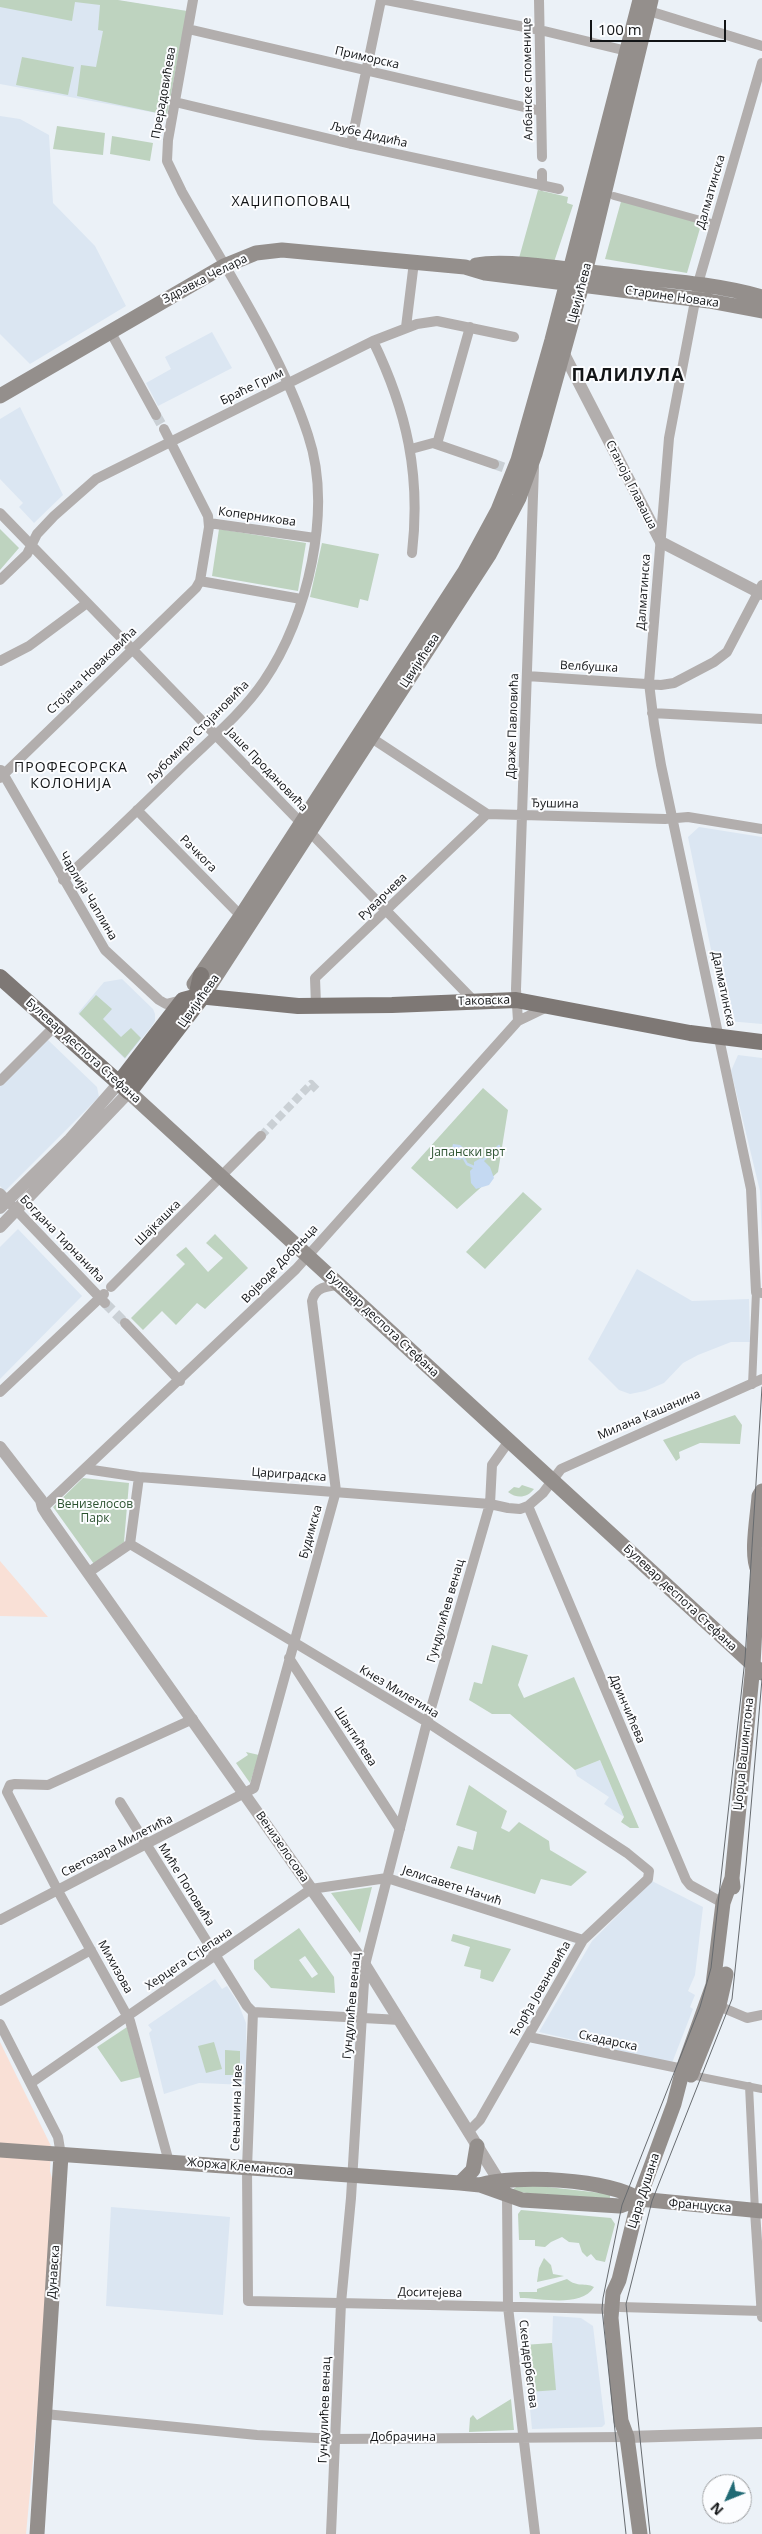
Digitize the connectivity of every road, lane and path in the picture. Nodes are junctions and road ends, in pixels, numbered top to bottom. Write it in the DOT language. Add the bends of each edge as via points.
graph roads {
  1 [pos="193,0"];
  2 [pos="382,0"];
  3 [pos="386,0"];
  4 [pos="539,0"];
  5 [pos="647,4"];
  6 [pos="188,29"];
  7 [pos="540,30"];
  8 [pos="762,46"];
  9 [pos="627,52"];
  10 [pos="762,63"];
  11 [pos="365,71"];
  12 [pos="175,102"];
  13 [pos="541,111"];
  14 [pos="351,144"];
  15 [pos="542,157"];
  16 [pos="542,173"];
  17 [pos="542,186"];
  18 [pos="558,189"];
  19 [pos="614,196"];
  20 [pos="715,224"];
  21 [pos="414,262"];
  22 [pos="224,266"];
  23 [pos="576,277"];
  24 [pos="696,292"];
  25 [pos="762,297"];
  26 [pos="762,311"];
  27 [pos="406,327"];
  28 [pos="470,327"];
  29 [pos="110,331"];
  30 [pos="514,337"];
  31 [pos="373,341"];
  32 [pos="564,354"];
  33 [pos="288,383"];
  34 [pos="0,396"];
  35 [pos="156,415"];
  36 [pos="164,429"];
  37 [pos="170,441"];
  38 [pos="437,444"];
  39 [pos="411,449"];
  40 [pos="534,454"];
  41 [pos="494,464"];
  42 [pos="0,512"];
  43 [pos="209,523"];
  44 [pos="315,538"];
  45 [pos="661,542"];
  46 [pos="32,545"];
  47 [pos="412,553"];
  48 [pos="0,580"];
  49 [pos="200,581"];
  50 [pos="761,590"];
  51 [pos="301,599"];
  52 [pos="87,603"];
  53 [pos="132,650"];
  54 [pos="0,660"];
  55 [pos="527,676"];
  56 [pos="649,683"];
  57 [pos="652,713"];
  58 [pos="762,719"];
  59 [pos="215,734"];
  60 [pos="370,737"];
  61 [pos="1,773"];
  62 [pos="137,810"];
  63 [pos="488,814"];
  64 [pos="523,816"];
  65 [pos="674,818"];
  66 [pos="305,827"];
  67 [pos="762,828"];
  68 [pos="64,880"];
  69 [pos="388,910"];
  70 [pos="241,916"];
  71 [pos="201,975"];
  72 [pos="0,977"];
  73 [pos="203,996"];
  74 [pos="183,1000"];
  75 [pos="516,1000"];
  76 [pos="474,1001"];
  77 [pos="316,1006"];
  78 [pos="554,1007"];
  79 [pos="518,1021"];
  80 [pos="55,1026"];
  81 [pos="721,1038"];
  82 [pos="762,1042"];
  83 [pos="0,1081"];
  84 [pos="124,1088"];
  85 [pos="261,1136"];
  86 [pos="222,1178"];
  87 [pos="3,1200"];
  88 [pos="17,1210"];
  89 [pos="0,1227"];
  90 [pos="307,1256"];
  91 [pos="339,1285"];
  92 [pos="759,1292"];
  93 [pos="105,1295"];
  94 [pos="125,1323"];
  95 [pos="762,1379"];
  96 [pos="180,1381"];
  97 [pos="752,1385"];
  98 [pos="0,1392"];
  99 [pos="509,1441"];
  100 [pos="0,1447"];
  101 [pos="3,1462"];
  102 [pos="86,1469"];
  103 [pos="139,1477"];
  104 [pos="552,1481"];
  105 [pos="336,1491"];
  106 [pos="762,1491"];
  107 [pos="490,1504"];
  108 [pos="528,1506"];
  109 [pos="43,1508"];
  110 [pos="130,1544"];
  111 [pos="760,1568"];
  112 [pos="89,1572"];
  113 [pos="293,1643"];
  114 [pos="289,1658"];
  115 [pos="759,1666"];
  116 [pos="193,1719"];
  117 [pos="427,1722"];
  118 [pos="245,1794"];
  119 [pos="120,1802"];
  120 [pos="400,1828"];
  121 [pos="146,1845"];
  122 [pos="650,1871"];
  123 [pos="387,1878"];
  124 [pos="732,1878"];
  125 [pos="311,1889"];
  126 [pos="58,1891"];
  127 [pos="723,1903"];
  128 [pos="0,1920"];
  129 [pos="731,1925"];
  130 [pos="583,1940"];
  131 [pos="91,1950"];
  132 [pos="216,1956"];
  133 [pos="365,1965"];
  134 [pos="0,2001"];
  135 [pos="713,2005"];
  136 [pos="253,2012"];
  137 [pos="762,2015"];
  138 [pos="127,2016"];
  139 [pos="363,2020"];
  140 [pos="400,2020"];
  141 [pos="0,2024"];
  142 [pos="529,2037"];
  143 [pos="687,2072"];
  144 [pos="31,2083"];
  145 [pos="749,2086"];
  146 [pos="762,2089"];
  147 [pos="468,2132"];
  148 [pos="477,2146"];
  149 [pos="0,2150"];
  150 [pos="62,2155"];
  151 [pos="170,2162"];
  152 [pos="247,2168"];
  153 [pos="352,2176"];
  154 [pos="500,2180"];
  155 [pos="460,2183"];
  156 [pos="480,2185"];
  157 [pos="507,2196"];
  158 [pos="639,2199"];
  159 [pos="759,2211"];
  160 [pos="248,2301"];
  161 [pos="341,2303"];
  162 [pos="508,2307"];
  163 [pos="616,2308"];
  164 [pos="762,2311"];
  165 [pos="762,2318"];
  166 [pos="45,2414"];
  167 [pos="762,2433"];
  168 [pos="524,2437"];
  169 [pos="627,2437"];
  170 [pos="336,2438"];
  171 [pos="37,2534"];
  172 [pos="331,2534"];
  173 [pos="535,2534"];
  174 [pos="640,2534"];
  1 -- 6 [label="street, Прерадовићева"];
  2 -- 11 [label="street"];
  3 -- 7 [label="street"];
  4 -- 7 [label="street, Албанске споменице"];
  5 -- 8 [label="street"];
  5 -- 9 [label="main road, Цвијићева"];
  5 -- 23 [label="main road, Цвијићева"];
  6 -- 11 [label="street, Приморска"];
  6 -- 12 [label="street, Прерадовићева"];
  7 -- 9 [label="street"];
  7 -- 13 [label="street, Албанске споменице"];
  9 -- 23 [label="main road, Цвијићева"];
  10 -- 20 [label="street, Далматинска"];
  11 -- 13 [label="street, Приморска"];
  11 -- 14 [label="street"];
  12 -- 14 [label="street, Љубе Дидића"];
  12 -- 22 [label="street, Прерадовићева" via="167,146 168,161"];
  13 -- 15 [label="street, Албанске споменице"];
  14 -- 17 [label="street, Љубе Дидића"];
  16 -- 17 [label="street"];
  17 -- 18 [label="street, Љубе Дидића"];
  19 -- 20 [label="street"];
  20 -- 24 [label="street, Далматинска"];
  21 -- 22 [label="main road, Здравка Челара" via="319,252 274,251"];
  21 -- 23 [label="main road, Здравка Челара" via="465,267 485,273"];
  21 -- 27 [label="street"];
  22 -- 29 [label="main road, Здравка Челара"];
  22 -- 33 [label="street, Љубомира Стојановића"];
  23 -- 24 [label="main road, Старине Новака"];
  23 -- 32 [label="main road, Цвијићева"];
  23 -- 66 [label="main road, Цвијићева" via="498,510 473,557"];
  24 -- 25 [label="main road, Старине Новака"];
  24 -- 26 [label="main road, Старине Новака"];
  24 -- 45 [label="street, Далматинска" via="669,438"];
  27 -- 28 [label="street, Браће Грим" via="437,321"];
  27 -- 31 [label="street, Браће Грим"];
  28 -- 30 [label="street, Браће Грим"];
  28 -- 38 [label="street"];
  29 -- 34 [label="main road, Здравка Челара"];
  29 -- 35 [label="street"];
  31 -- 33 [label="street, Браће Грим"];
  31 -- 39 [label="street" via="392,386"];
  32 -- 40 [label="main road, Цвијићева"];
  32 -- 45 [label="street, Станоја Главаша"];
  33 -- 37 [label="street, Браће Грим"];
  33 -- 44 [label="street, Љубомира Стојановића" via="316,463 319,499"];
  36 -- 37 [label="street, Коперникова"];
  37 -- 43 [label="street, Коперникова"];
  37 -- 46 [label="street, Браће Грим" via="104,474 81,490 40,531"];
  38 -- 39 [label="street"];
  38 -- 41 [label="street"];
  39 -- 47 [label="street" via="415,522"];
  40 -- 55 [label="street, Драже Павловића"];
  40 -- 60 [label="main road, Цвијићева" via="519,498 489,554"];
  42 -- 46 [label="street, Јаше Продановића"];
  43 -- 44 [label="street, Коперникова"];
  43 -- 49 [label="street"];
  44 -- 51 [label="street, Љубомира Стојановића"];
  45 -- 50 [label="street, Станоја Главаша"];
  45 -- 56 [label="street, Далматинска"];
  46 -- 48 [label="street" via="19,563"];
  46 -- 52 [label="street, Јаше Продановића"];
  49 -- 51 [label="street"];
  49 -- 53 [label="street, Стојана Новаковића"];
  50 -- 56 [label="street, Велбушка" via="731,647 722,656 674,683"];
  51 -- 59 [label="street, Љубомира Стојановића" via="270,672 250,700"];
  52 -- 53 [label="street, Јаше Продановића"];
  52 -- 54 [label="street" via="28,646"];
  53 -- 59 [label="street, Јаше Продановића"];
  53 -- 61 [label="street, Стојана Новаковића"];
  55 -- 56 [label="street, Велбушка"];
  55 -- 64 [label="street, Драже Павловића"];
  56 -- 57 [label="street, Далматинска"];
  57 -- 58 [label="street"];
  57 -- 65 [label="street, Далматинска"];
  59 -- 62 [label="street, Љубомира Стојановића"];
  59 -- 66 [label="street, Јаше Продановића"];
  60 -- 63 [label="street, Ђушина"];
  60 -- 66 [label="main road, Цвијићева"];
  61 -- 68 [label="street, Чарлија Чаплина"];
  62 -- 68 [label="street, Љубомира Стојановића"];
  62 -- 70 [label="street, Рачкога"];
  63 -- 64 [label="street, Ђушина"];
  63 -- 69 [label="street, Руварчева"];
  64 -- 65 [label="street, Ђушина"];
  64 -- 75 [label="street, Драже Павловића"];
  65 -- 67 [label="street, Ђушина" via="688,817"];
  65 -- 81 [label="street, Далматинска"];
  66 -- 69 [label="street, Јаше Продановића"];
  66 -- 70 [label="main road, Цвијићева"];
  66 -- 73 [label="main road, Цвијићева"];
  68 -- 74 [label="street, Чарлија Чаплина" via="114,960 159,1000 166,1004"];
  69 -- 76 [label="street, Јаше Продановића"];
  69 -- 77 [label="street, Руварчева" via="316,978"];
  70 -- 71 [label="main road, Цвијићева"];
  71 -- 73 [label="main road" via="198,986"];
  71 -- 74 [label="main road, Цвијићева"];
  72 -- 80 [label="main road, Булевар деспота Стефана"];
  73 -- 74 [label="main road, Таковска"];
  73 -- 77 [label="main road, Таковска" via="264,1004"];
  73 -- 84 [label="main road, Цвијићева"];
  74 -- 84 [label="main road, Цвијићева"];
  75 -- 76 [label="main road, Таковска"];
  75 -- 78 [label="main road, Таковска"];
  75 -- 79 [label="street"];
  76 -- 77 [label="main road, Таковска"];
  78 -- 79 [label="street, Војводе Добрњца" via="537,1010"];
  78 -- 81 [label="main road, Таковска"];
  79 -- 90 [label="street, Војводе Добрњца"];
  80 -- 83 [label="street"];
  80 -- 84 [label="main road, Булевар деспота Стефана"];
  81 -- 82 [label="main road, Таковска"];
  81 -- 92 [label="street, Далматинска" via="751,1189"];
  84 -- 86 [label="main road, Булевар деспота Стефана"];
  84 -- 87 [label="street, Цвијићева"];
  84 -- 88 [label="street, Цвијићева"];
  85 -- 86 [label="street, Шајкашка"];
  86 -- 90 [label="main road, Булевар деспота Стефана"];
  86 -- 93 [label="street, Шајкашка"];
  87 -- 88 [label="street, Богдана Тирнанића"];
  88 -- 89 [label="street, Цвијићева"];
  88 -- 93 [label="street, Богдана Тирнанића"];
  90 -- 91 [label="main road, Булевар деспота Стефана"];
  90 -- 96 [label="street, Војводе Добрњца"];
  91 -- 99 [label="main road, Булевар деспота Стефана"];
  91 -- 105 [label="street, Будимска" via="318,1290 312,1301"];
  92 -- 97 [label="street"];
  93 -- 98 [label="street, Шајкашка"];
  94 -- 96 [label="street"];
  95 -- 97 [label="street, Милана Кашанина"];
  96 -- 102 [label="street, Војводе Добрњца"];
  97 -- 104 [label="street, Милана Кашанина" via="561,1468"];
  99 -- 104 [label="main road, Булевар деспота Стефана"];
  99 -- 107 [label="street, Гундулићев венац" via="492,1465"];
  100 -- 101 [label="street, Венизелосова"];
  101 -- 109 [label="street, Венизелосова" via="35,1505"];
  102 -- 103 [label="street, Цариградска"];
  102 -- 109 [label="street, Војводе Добрњца"];
  103 -- 105 [label="street, Цариградска"];
  103 -- 110 [label="street"];
  104 -- 108 [label="street, Милана Кашанина"];
  104 -- 115 [label="main road, Булевар деспота Стефана"];
  105 -- 107 [label="street, Цариградска"];
  105 -- 113 [label="street, Будимска"];
  106 -- 111 [label="main road, Џорџа Вашингтона" via="759,1496 755,1564"];
  107 -- 108 [label="street, Цариградска" via="520,1509"];
  107 -- 117 [label="street, Гундулићев венац"];
  108 -- 127 [label="street, Дринчићева" via="686,1880"];
  109 -- 112 [label="street, Венизелосова"];
  110 -- 112 [label="street"];
  110 -- 113 [label="street, Кнез Милетина"];
  111 -- 115 [label="main road, Џорџа Вашингтона"];
  112 -- 116 [label="street, Венизелосова"];
  113 -- 114 [label="street, Будимска"];
  113 -- 117 [label="street, Кнез Милетина"];
  114 -- 118 [label="street, Будимска" via="257,1781 254,1788"];
  114 -- 120 [label="street, Шантићева"];
  115 -- 124 [label="main road, Џорџа Вашингтона"];
  116 -- 118 [label="street, Венизелосова"];
  116 -- 126 [label="street, Михизова" via="48,1785 10,1785 8,1798"];
  117 -- 120 [label="street, Гундулићев венац"];
  117 -- 122 [label="street, Кнез Милетина"];
  118 -- 121 [label="street, Светозара Милетића"];
  118 -- 125 [label="street, Венизелосова"];
  119 -- 121 [label="street, Миће Поповића"];
  120 -- 123 [label="street, Гундулићев венац"];
  121 -- 126 [label="street, Светозара Милетића"];
  121 -- 132 [label="street, Миће Поповића"];
  122 -- 130 [label="street, Ђорђа Јовановића" via="648,1879"];
  123 -- 125 [label="street, Јелисавете Начић"];
  123 -- 130 [label="street, Јелисавете Начић"];
  123 -- 133 [label="street, Гундулићев венац"];
  124 -- 127 [label="main road, Џорџа Вашингтона"];
  124 -- 129 [label="main road, Џорџа Вашингтона" via="734,1902"];
  125 -- 132 [label="street, Херцега Стјепана"];
  125 -- 133 [label="street, Венизелосова"];
  126 -- 128 [label="street, Светозара Милетића"];
  126 -- 131 [label="street, Михизова"];
  127 -- 129 [label="main road" via="730,1911"];
  127 -- 135 [label="main road, Џорџа Вашингтона"];
  129 -- 135 [label="main road, Џорџа Вашингтона" via="726,1972"];
  130 -- 142 [label="street, Ђорђа Јовановића"];
  131 -- 134 [label="street"];
  131 -- 138 [label="street, Михизова"];
  132 -- 136 [label="street"];
  132 -- 138 [label="street, Херцега Стјепана"];
  133 -- 139 [label="street, Гундулићев венац"];
  133 -- 140 [label="street, Венизелосова"];
  135 -- 137 [label="street" via="746,2018"];
  135 -- 143 [label="main road, Џорџа Вашингтона"];
  136 -- 139 [label="street"];
  136 -- 152 [label="street, Сењанина Иве"];
  138 -- 144 [label="street, Херцега Стјепана"];
  138 -- 151 [label="street, Михизова"];
  139 -- 140 [label="street"];
  139 -- 153 [label="street, Гундулићев венац"];
  140 -- 147 [label="street, Венизелосова"];
  141 -- 144 [label="street, Дунавска"];
  142 -- 143 [label="street, Скадарска"];
  142 -- 147 [label="street, Ђорђа Јовановића" via="479,2123"];
  143 -- 145 [label="street, Скадарска"];
  143 -- 158 [label="main road, Цара Душана"];
  144 -- 150 [label="street, Дунавска" via="58,2137"];
  145 -- 146 [label="street, Скадарска"];
  145 -- 159 [label="street"];
  147 -- 148 [label="street, Венизелосова"];
  148 -- 154 [label="street, Венизелосова"];
  148 -- 155 [label="main road" via="473,2170"];
  149 -- 150 [label="main road, Жоржа Клемансоа"];
  150 -- 151 [label="main road, Жоржа Клемансоа"];
  150 -- 166 [label="main road, Дунавска"];
  151 -- 152 [label="main road, Жоржа Клемансоа"];
  152 -- 153 [label="main road, Жоржа Клемансоа"];
  152 -- 160 [label="street, Сењанина Иве"];
  153 -- 155 [label="main road, Жоржа Клемансоа"];
  153 -- 161 [label="street, Гундулићев венац"];
  154 -- 156 [label="main road, Жоржа Клемансоа"];
  154 -- 157 [label="street, Венизелосова"];
  154 -- 158 [label="main road, Жоржа Клемансоа" via="594,2185 624,2191"];
  155 -- 156 [label="main road, Жоржа Клемансоа"];
  156 -- 157 [label="main road, Жоржа Клемансоа"];
  157 -- 158 [label="main road, Жоржа Клемансоа" via="522,2200 620,2206"];
  157 -- 162 [label="street, Скендербегова"];
  158 -- 159 [label="main road, Француска"];
  158 -- 163 [label="main road, Цара Душана" via="613,2293"];
  159 -- 164 [label="street"];
  160 -- 161 [label="street, Доситејева"];
  161 -- 162 [label="street, Доситејева"];
  161 -- 170 [label="street, Гундулићев венац"];
  162 -- 163 [label="street, Доситејева"];
  162 -- 168 [label="street, Скендербегова"];
  163 -- 164 [label="street, Доситејева"];
  163 -- 169 [label="main road, Цара Душана" via="621,2421"];
  164 -- 165 [label="street"];
  166 -- 170 [label="street, Добрачина" via="257,2435"];
  166 -- 171 [label="main road, Дунавска"];
  167 -- 169 [label="street, Добрачина"];
  168 -- 169 [label="street, Добрачина"];
  168 -- 170 [label="street, Добрачина"];
  168 -- 173 [label="street, Скендербегова"];
  169 -- 174 [label="main road, Цара Душана"];
  170 -- 172 [label="street, Гундулићев венац"];
}
